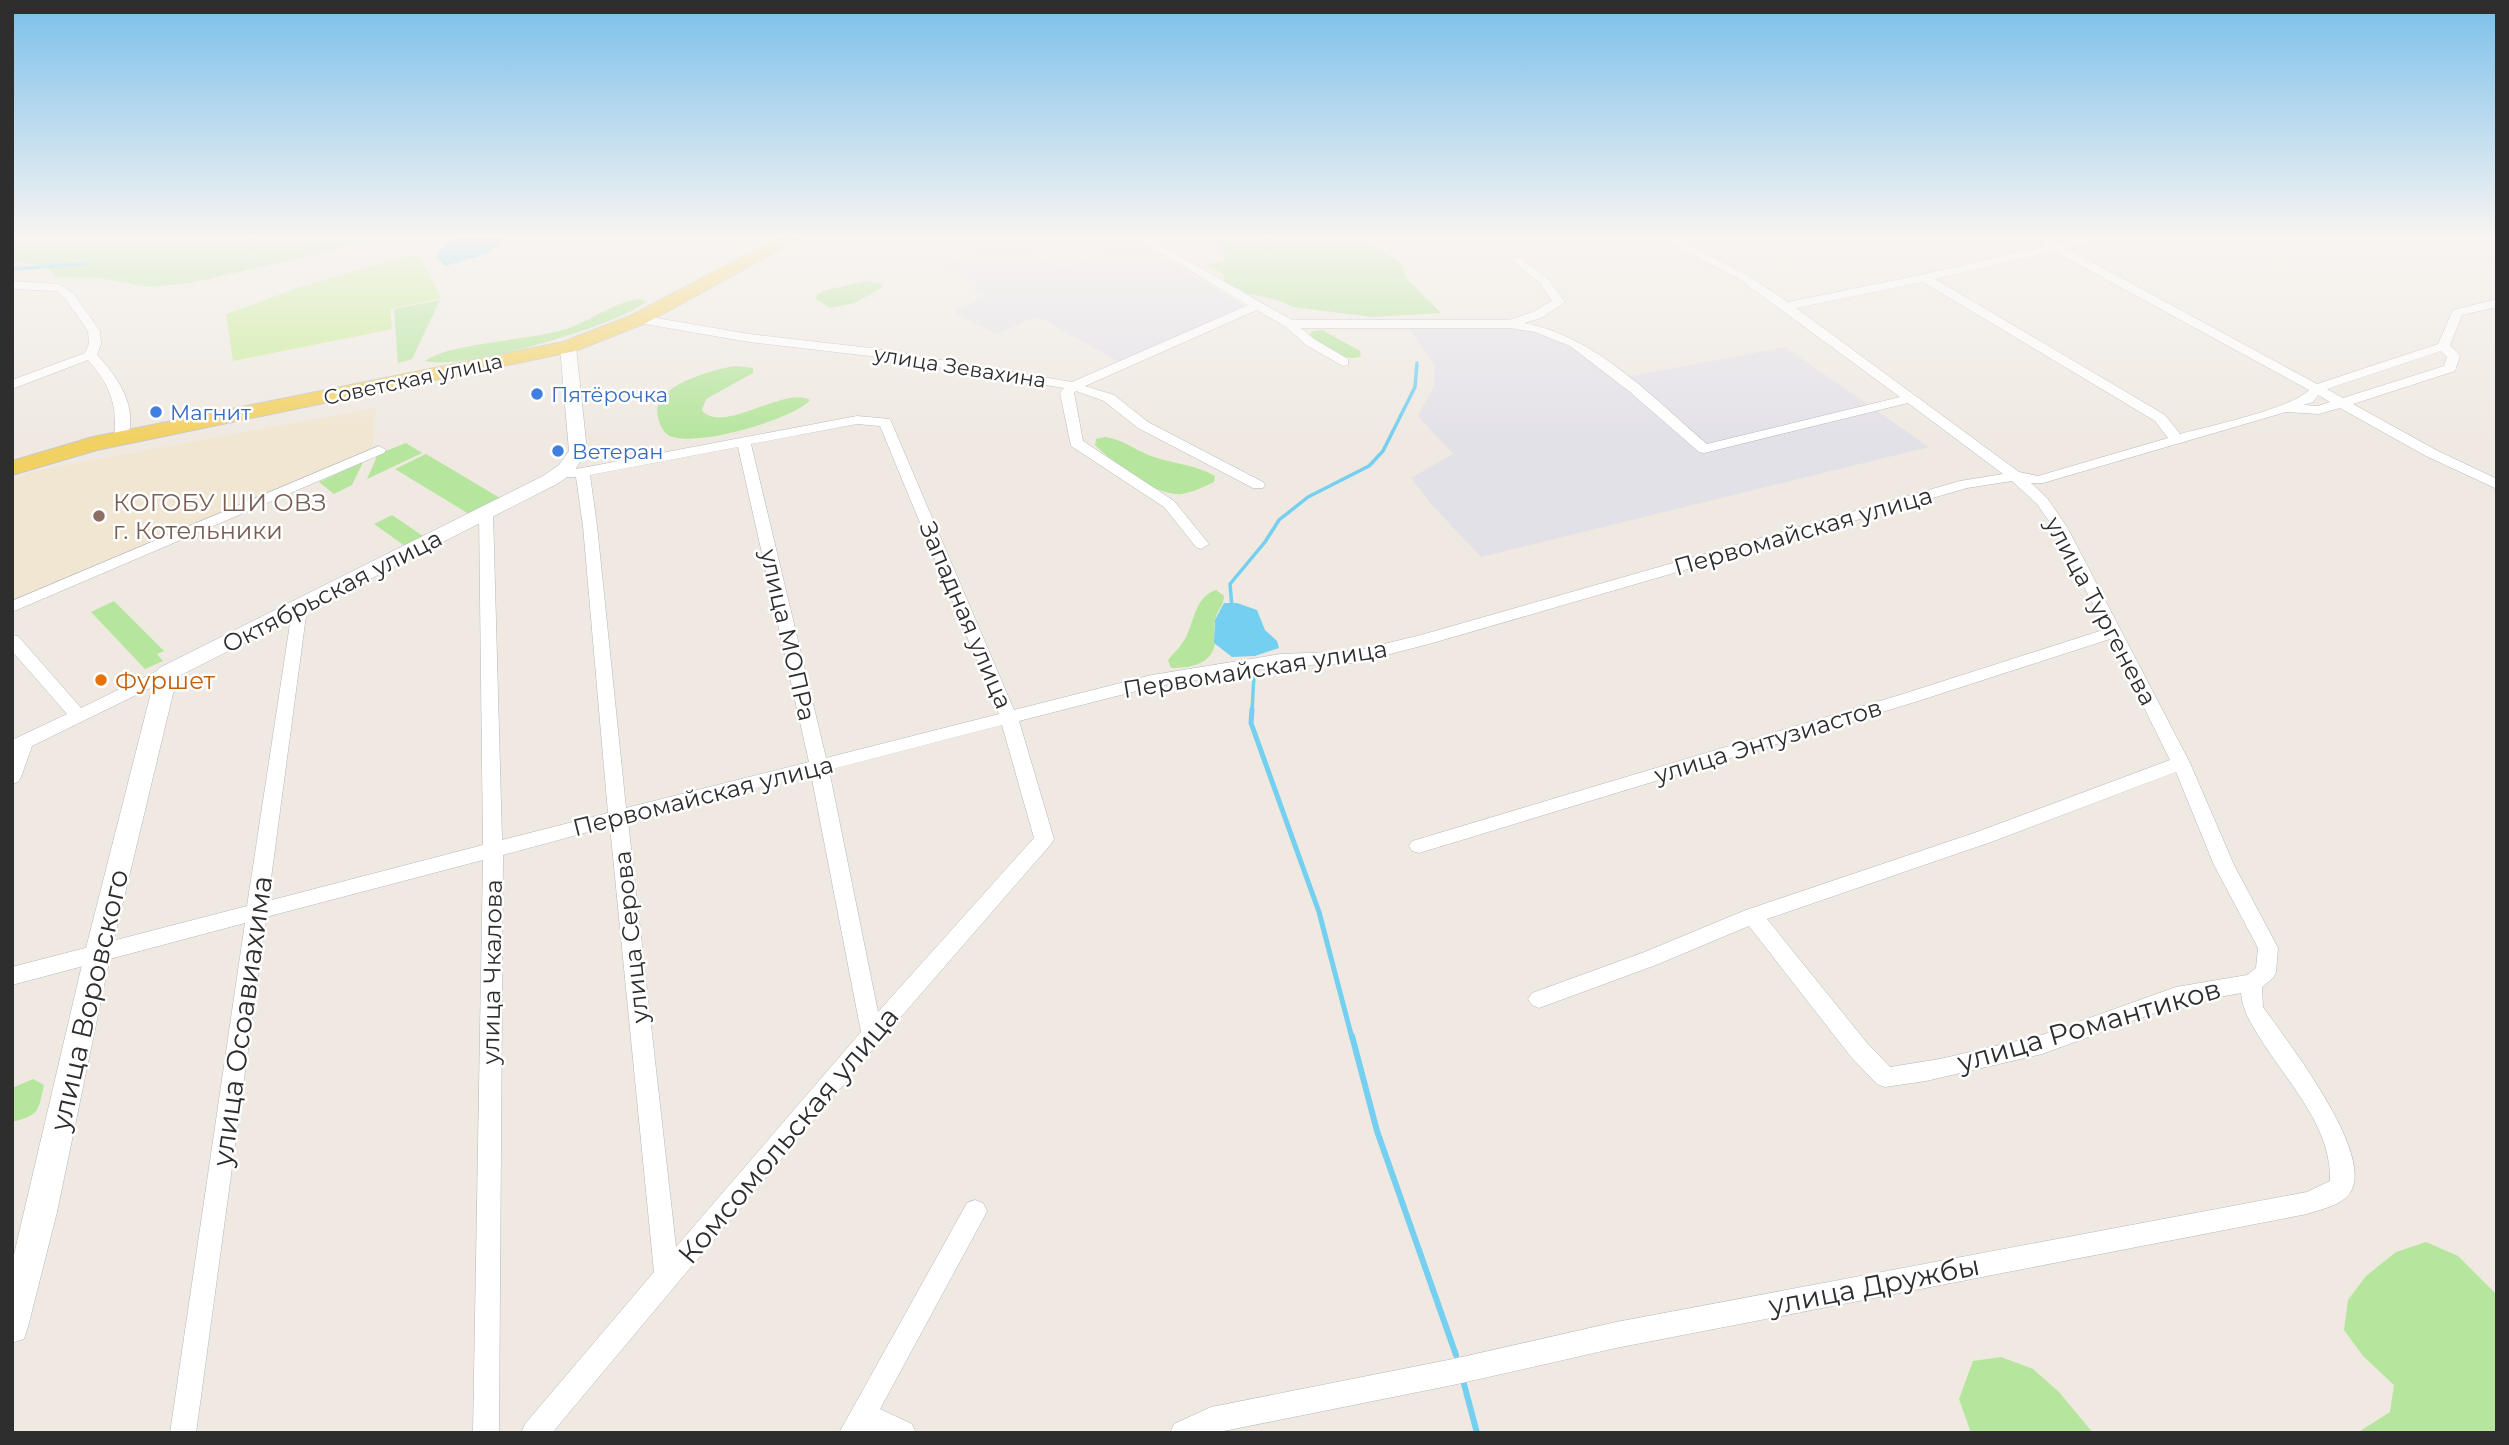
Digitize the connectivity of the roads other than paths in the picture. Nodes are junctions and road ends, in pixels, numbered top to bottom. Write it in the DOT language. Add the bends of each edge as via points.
graph roads {
  1 [pos="75,303"];
  2 [pos="668,303"];
  3 [pos="1252,303"];
  4 [pos="1557,303"];
  5 [pos="1782,303"];
  6 [pos="1799,303"];
  7 [pos="1968,303"];
  8 [pos="2160,303"];
  9 [pos="2495,303"];
  10 [pos="1256,306"];
  11 [pos="1786,306"];
  12 [pos="639,319"];
  13 [pos="1290,324"];
  14 [pos="1510,324"];
  15 [pos="2443,346"];
  16 [pos="568,347"];
  17 [pos="90,355"];
  18 [pos="1343,362"];
  19 [pos="12,385"];
  20 [pos="1073,386"];
  21 [pos="2316,388"];
  22 [pos="1911,398"];
  23 [pos="2344,403"];
  24 [pos="2283,409"];
  25 [pos="857,420"];
  26 [pos="121,438"];
  27 [pos="2176,439"];
  28 [pos="744,442"];
  29 [pos="379,450"];
  30 [pos="12,468"];
  31 [pos="571,470"];
  32 [pos="2015,476"];
  33 [pos="1258,485"];
  34 [pos="2497,485"];
  35 [pos="486,512"];
  36 [pos="1201,544"];
  37 [pos="12,607"];
  38 [pos="299,608"];
  39 [pos="2115,632"];
  40 [pos="12,640"];
  41 [pos="167,673"];
  42 [pos="78,716"];
  43 [pos="1009,718"];
  44 [pos="18,745"];
  45 [pos="2181,763"];
  46 [pos="819,767"];
  47 [pos="12,777"];
  48 [pos="618,817"];
  49 [pos="1044,839"];
  50 [pos="1419,846"];
  51 [pos="493,850"];
  52 [pos="258,912"];
  53 [pos="1753,916"];
  54 [pos="98,952"];
  55 [pos="12,976"];
  56 [pos="2251,983"];
  57 [pos="1539,999"];
  58 [pos="872,1034"];
  59 [pos="975,1210"];
  60 [pos="667,1277"];
  61 [pos="12,1327"];
  62 [pos="857,1424"];
  63 [pos="183,1433"];
  64 [pos="486,1433"];
  65 [pos="534,1433"];
  66 [pos="903,1433"];
  67 [pos="1183,1433"];
  1 -- 17 [label="street" via="94,331"];
  2 -- 12 [label="main road, Советская улица"];
  3 -- 10 [label="street"];
  4 -- 14 [label="street"];
  5 -- 11 [label="street, улица Тургенева"];
  6 -- 11 [label="street"];
  7 -- 27 [label="street" via="2160,418"];
  8 -- 21 [label="street"];
  9 -- 15 [label="street" via="2457,313"];
  10 -- 13 [label="street"];
  10 -- 20 [label="street, улица Зевахина"];
  11 -- 22 [label="street, улица Тургенева"];
  12 -- 16 [label="main road, Советская улица"];
  12 -- 20 [label="street, улица Зевахина"];
  13 -- 14 [label="street"];
  13 -- 18 [label="street"];
  14 -- 22 [label="street" via="1574,343 1704,449"];
  15 -- 21 [label="street, Первомайская улица"];
  15 -- 23 [label="street" via="2454,356 2450,368"];
  16 -- 26 [label="main road, Советская улица"];
  16 -- 31 [label="street, улица Серова" via="578,451"];
  17 -- 19 [label="street"];
  17 -- 26 [label="street" via="112,379 123,401"];
  20 -- 33 [label="street, улица Зевахина" via="1108,398 1143,425"];
  20 -- 36 [label="street, улица Зевахина" via="1067,393 1076,443 1169,503"];
  21 -- 23 [label="street"];
  21 -- 24 [label="street, Первомайская улица" via="2308,399"];
  22 -- 32 [label="street, улица Тургенева"];
  23 -- 24 [label="street" via="2319,410"];
  23 -- 34 [label="street"];
  24 -- 27 [label="street, Первомайская улица"];
  25 -- 28 [label="street, Октябрьская улица"];
  25 -- 43 [label="street, Западная улица" via="885,422"];
  26 -- 30 [label="main road, Советская улица"];
  27 -- 32 [label="street, Первомайская улица" via="2038,480"];
  28 -- 31 [label="street, Октябрьская улица"];
  28 -- 46 [label="street, улица МОПРа"];
  29 -- 37 [label="street"];
  31 -- 35 [label="street, Октябрьская улица"];
  31 -- 48 [label="street, улица Серова" via="590,526"];
  32 -- 39 [label="street, улица Тургенева" via="2042,500 2060,527"];
  32 -- 43 [label="street, Первомайская улица" via="1965,484 1355,657 1281,660 1176,677"];
  35 -- 38 [label="street, Октябрьская улица"];
  35 -- 51 [label="street, улица Чкалова"];
  38 -- 41 [label="street, Октябрьская улица"];
  38 -- 52 [label="street, улица Осоавиахима"];
  39 -- 45 [label="street, улица Тургенева"];
  39 -- 50 [label="street, улица Энтузиастов"];
  40 -- 42 [label="street"];
  41 -- 42 [label="street, Октябрьская улица"];
  41 -- 54 [label="street, улица Воровского"];
  42 -- 44 [label="street, Октябрьская улица"];
  43 -- 46 [label="street, Первомайская улица"];
  43 -- 49 [label="street, Западная улица"];
  44 -- 47 [label="street"];
  45 -- 53 [label="street"];
  45 -- 56 [label="street, улица Тургенева" via="2224,865 2269,948 2266,972"];
  46 -- 48 [label="street, Первомайская улица"];
  46 -- 58 [label="street, улица МОПРа"];
  48 -- 51 [label="street, Первомайская улица"];
  48 -- 60 [label="street, улица Серова"];
  49 -- 58 [label="street, Комсомольская улица"];
  51 -- 52 [label="street, Первомайская улица"];
  51 -- 64 [label="street, улица Чкалова"];
  52 -- 54 [label="street, Первомайская улица"];
  52 -- 63 [label="street, улица Осоавиахима"];
  53 -- 56 [label="street, улица Романтиков" via="1885,1077 1912,1075 2055,1041 2189,992"];
  53 -- 57 [label="street"];
  54 -- 55 [label="street, Первомайская улица"];
  54 -- 61 [label="street, улица Воровского"];
  56 -- 67 [label="street, улица Дружбы" via="2253,1009 2330,1125 2342,1162 2341,1186 2328,1196 1616,1335 1211,1420"];
  58 -- 60 [label="street, Комсомольская улица"];
  59 -- 62 [label="street"];
  60 -- 65 [label="street, Комсомольская улица"];
  62 -- 66 [label="street"];
}
